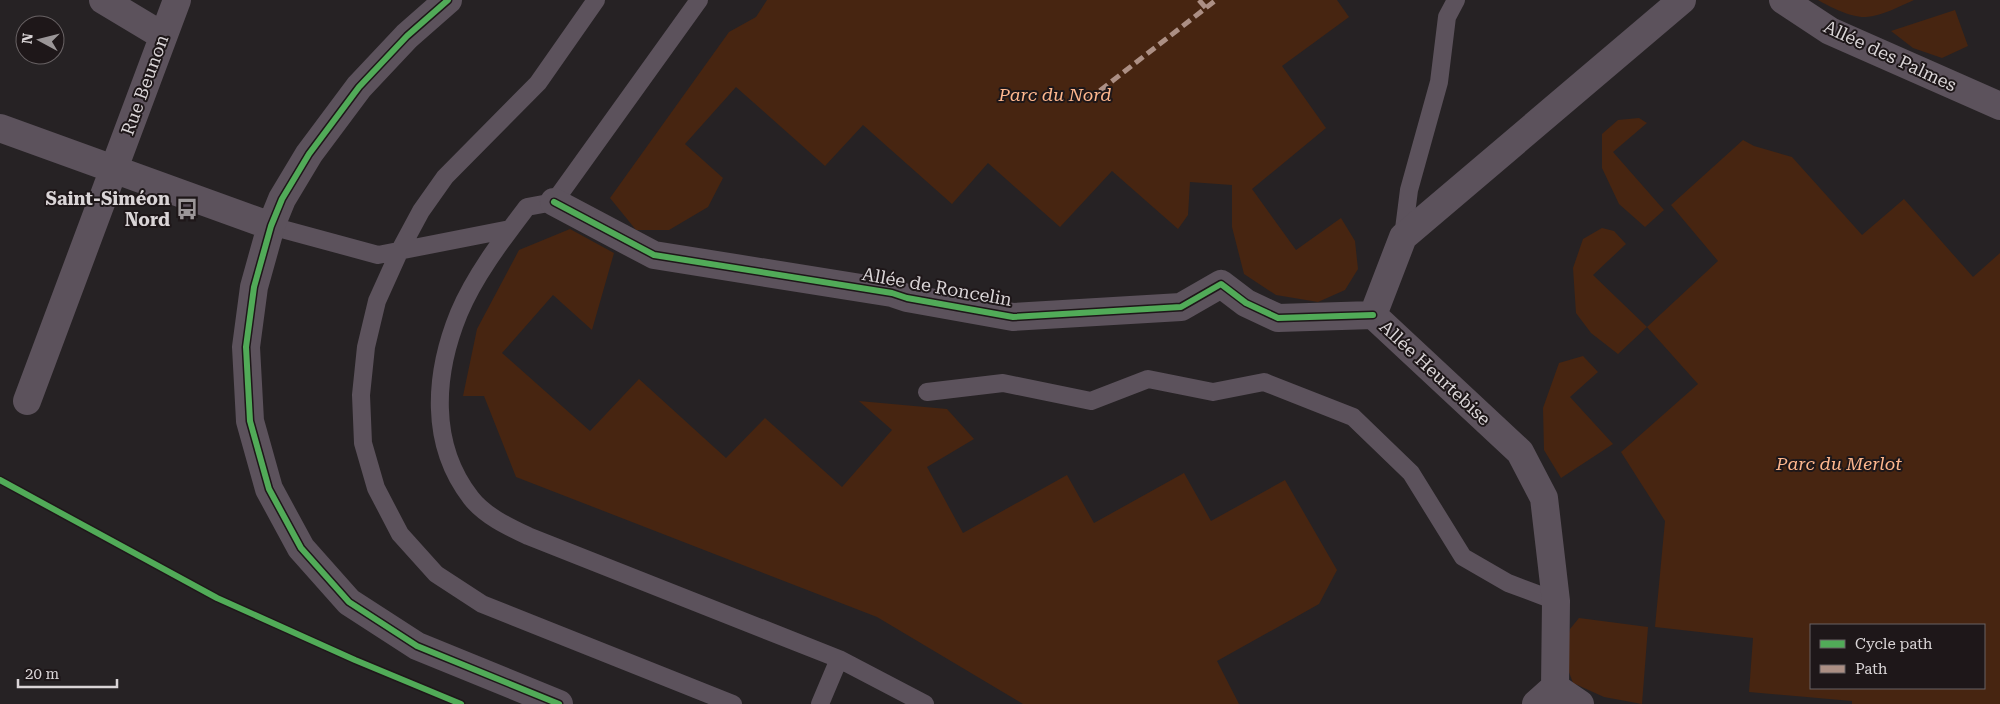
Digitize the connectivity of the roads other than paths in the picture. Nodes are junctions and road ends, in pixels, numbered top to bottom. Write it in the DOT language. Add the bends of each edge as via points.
graph roads {
  1 [pos="103,0"];
  2 [pos="177,0"];
  3 [pos="448,0"];
  4 [pos="596,0"];
  5 [pos="698,0"];
  6 [pos="1456,0"];
  7 [pos="1682,0"];
  8 [pos="1783,0"];
  9 [pos="163,36"];
  10 [pos="2000,106"];
  11 [pos="0,128"];
  12 [pos="114,170"];
  13 [pos="554,202"];
  14 [pos="271,226"];
  15 [pos="510,229"];
  16 [pos="1404,237"];
  17 [pos="400,250"];
  18 [pos="1373,315"];
  19 [pos="927,392"];
  20 [pos="28,401"];
  21 [pos="1556,601"];
  22 [pos="839,659"];
  23 [pos="1545,696"];
  24 [pos="559,704"];
  25 [pos="732,704"];
  26 [pos="820,704"];
  27 [pos="925,704"];
  28 [pos="1580,704"];
  1 -- 9 [label="street"];
  2 -- 9 [label="street, Rue Beunon"];
  3 -- 14 [label="street" via="407,36 358,87 309,154 282,199"];
  4 -- 17 [label="lane" via="538,83 445,177 421,211"];
  5 -- 13 [label="lane"];
  6 -- 16 [label="lane" via="1447,17 1439,82 1409,190"];
  7 -- 16 [label="street, Allée Heurtebise"];
  8 -- 10 [label="street, Allée des Palmes" via="1830,31"];
  9 -- 12 [label="street, Rue Beunon"];
  11 -- 12 [label="street"];
  12 -- 14 [label="street"];
  12 -- 20 [label="street, Rue Beunon"];
  13 -- 15 [label="lane" via="527,207"];
  13 -- 18 [label="street, Allée de Roncelin" via="654,255 892,293 1013,317 1181,307 1221,284 1246,303 1278,318"];
  14 -- 17 [label="lane" via="378,255"];
  14 -- 24 [label="street" via="254,287 246,347 250,421 269,489 301,548 349,602 417,646"];
  15 -- 17 [label="lane"];
  15 -- 22 [label="lane" via="459,313 444,362 439,404 442,437 454,468 472,499 500,522 528,536"];
  16 -- 18 [label="street, Allée Heurtebise"];
  17 -- 25 [label="lane" via="377,301 366,347 361,396 363,443 376,488 400,534 436,574 482,604"];
  18 -- 21 [label="street, Allée Heurtebise" via="1520,452 1544,498"];
  19 -- 21 [label="lane" via="1003,383 1091,401 1148,378 1213,392 1264,382 1353,417 1411,473 1463,557 1508,583"];
  21 -- 23 [label="street, Allée Heurtebise"];
  22 -- 26 [label="lane"];
  22 -- 27 [label="lane"];
  23 -- 28 [label="street"];
}
